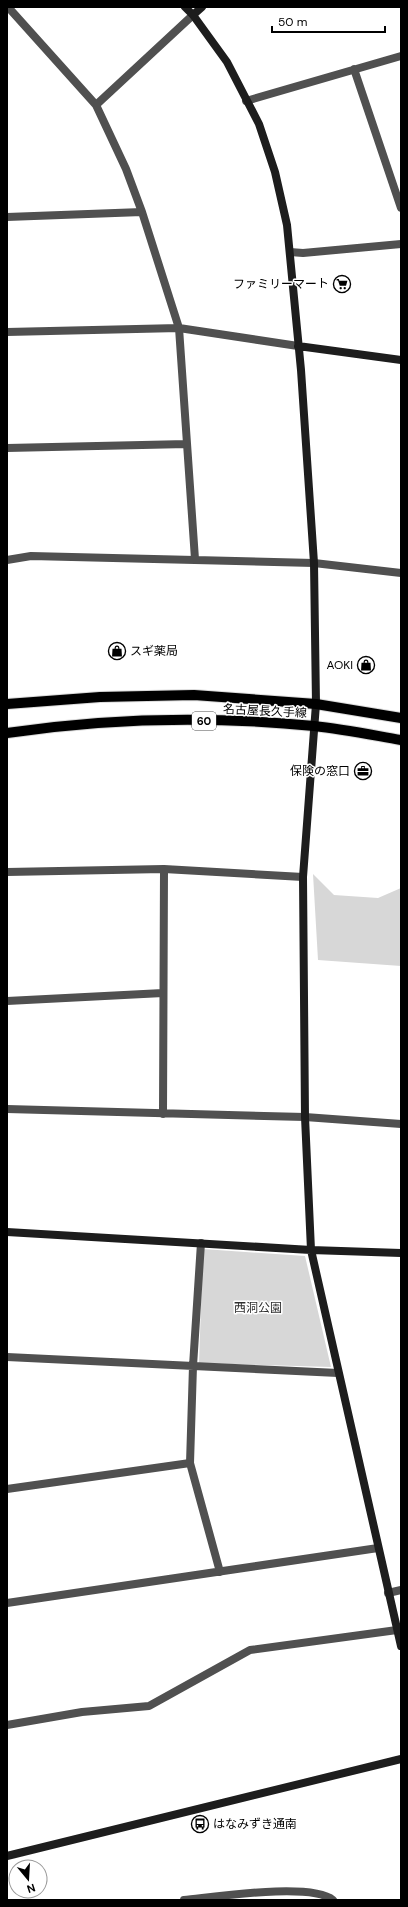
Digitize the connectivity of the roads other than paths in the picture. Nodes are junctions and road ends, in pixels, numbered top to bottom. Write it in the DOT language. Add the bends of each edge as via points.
graph roads {
  1 [pos="8,7"];
  2 [pos="185,7"];
  3 [pos="202,7"];
  4 [pos="193,15"];
  5 [pos="401,56"];
  6 [pos="354,70"];
  7 [pos="246,101"];
  8 [pos="96,105"];
  9 [pos="401,208"];
  10 [pos="142,212"];
  11 [pos="7,217"];
  12 [pos="401,244"];
  13 [pos="290,252"];
  14 [pos="179,328"];
  15 [pos="7,332"];
  16 [pos="298,346"];
  17 [pos="401,360"];
  18 [pos="187,444"];
  19 [pos="7,448"];
  20 [pos="195,559"];
  21 [pos="7,560"];
  22 [pos="314,563"];
  23 [pos="401,573"];
  24 [pos="7,704"];
  25 [pos="316,704"];
  26 [pos="401,718"];
  27 [pos="314,726"];
  28 [pos="7,733"];
  29 [pos="401,740"];
  30 [pos="164,869"];
  31 [pos="7,872"];
  32 [pos="303,877"];
  33 [pos="163,993"];
  34 [pos="7,1001"];
  35 [pos="7,1109"];
  36 [pos="163,1114"];
  37 [pos="305,1117"];
  38 [pos="401,1124"];
  39 [pos="7,1232"];
  40 [pos="201,1243"];
  41 [pos="311,1250"];
  42 [pos="401,1253"];
  43 [pos="7,1357"];
  44 [pos="193,1366"];
  45 [pos="338,1373"];
  46 [pos="190,1463"];
  47 [pos="7,1489"];
  48 [pos="378,1548"];
  49 [pos="220,1572"];
  50 [pos="401,1590"];
  51 [pos="388,1594"];
  52 [pos="7,1603"];
  53 [pos="397,1630"];
  54 [pos="401,1646"];
  55 [pos="7,1725"];
  56 [pos="401,1759"];
  57 [pos="7,1856"];
  58 [pos="184,1900"];
  59 [pos="333,1900"];
  1 -- 8 [label="street"];
  2 -- 4 [label="street"];
  3 -- 4 [label="street"];
  4 -- 7 [label="street" via="227,62"];
  4 -- 8 [label="street"];
  5 -- 6 [label="street"];
  6 -- 7 [label="street"];
  6 -- 9 [label="street"];
  7 -- 13 [label="street" via="259,124 275,172"];
  8 -- 10 [label="street" via="126,169"];
  10 -- 11 [label="street"];
  10 -- 14 [label="street"];
  12 -- 13 [label="street"];
  13 -- 16 [label="street"];
  14 -- 15 [label="street"];
  14 -- 16 [label="street"];
  14 -- 18 [label="street"];
  16 -- 17 [label="street"];
  16 -- 22 [label="street"];
  18 -- 19 [label="street"];
  18 -- 20 [label="street"];
  20 -- 21 [label="street" via="31,556"];
  20 -- 22 [label="street"];
  22 -- 23 [label="street"];
  22 -- 25 [label="street"];
  24 -- 25 [label="main road, 名古屋長久手線 / 60" via="100,697 194,695"];
  25 -- 26 [label="main road, 名古屋長久手線 / 60"];
  25 -- 27 [label="street"];
  27 -- 28 [label="main road, 名古屋長久手線 / 60" via="164,720"];
  27 -- 29 [label="main road, 名古屋長久手線 / 60"];
  27 -- 32 [label="street"];
  30 -- 31 [label="street"];
  30 -- 32 [label="street"];
  30 -- 33 [label="street"];
  32 -- 37 [label="street"];
  33 -- 34 [label="street"];
  33 -- 36 [label="street"];
  35 -- 36 [label="street"];
  36 -- 37 [label="street"];
  37 -- 38 [label="street"];
  37 -- 41 [label="street"];
  39 -- 40 [label="street"];
  40 -- 41 [label="street"];
  40 -- 44 [label="street"];
  41 -- 42 [label="street"];
  41 -- 45 [label="street"];
  43 -- 44 [label="street"];
  44 -- 45 [label="street"];
  44 -- 46 [label="street"];
  45 -- 48 [label="street"];
  46 -- 47 [label="street"];
  46 -- 49 [label="street"];
  48 -- 49 [label="street"];
  48 -- 51 [label="street"];
  49 -- 52 [label="street"];
  50 -- 51 [label="street"];
  51 -- 53 [label="street"];
  53 -- 54 [label="street"];
  53 -- 55 [label="street" via="250,1650 149,1706 82,1712"];
  56 -- 57 [label="street"];
  58 -- 59 [label="street" via="296,1891 328,1896"];
}
